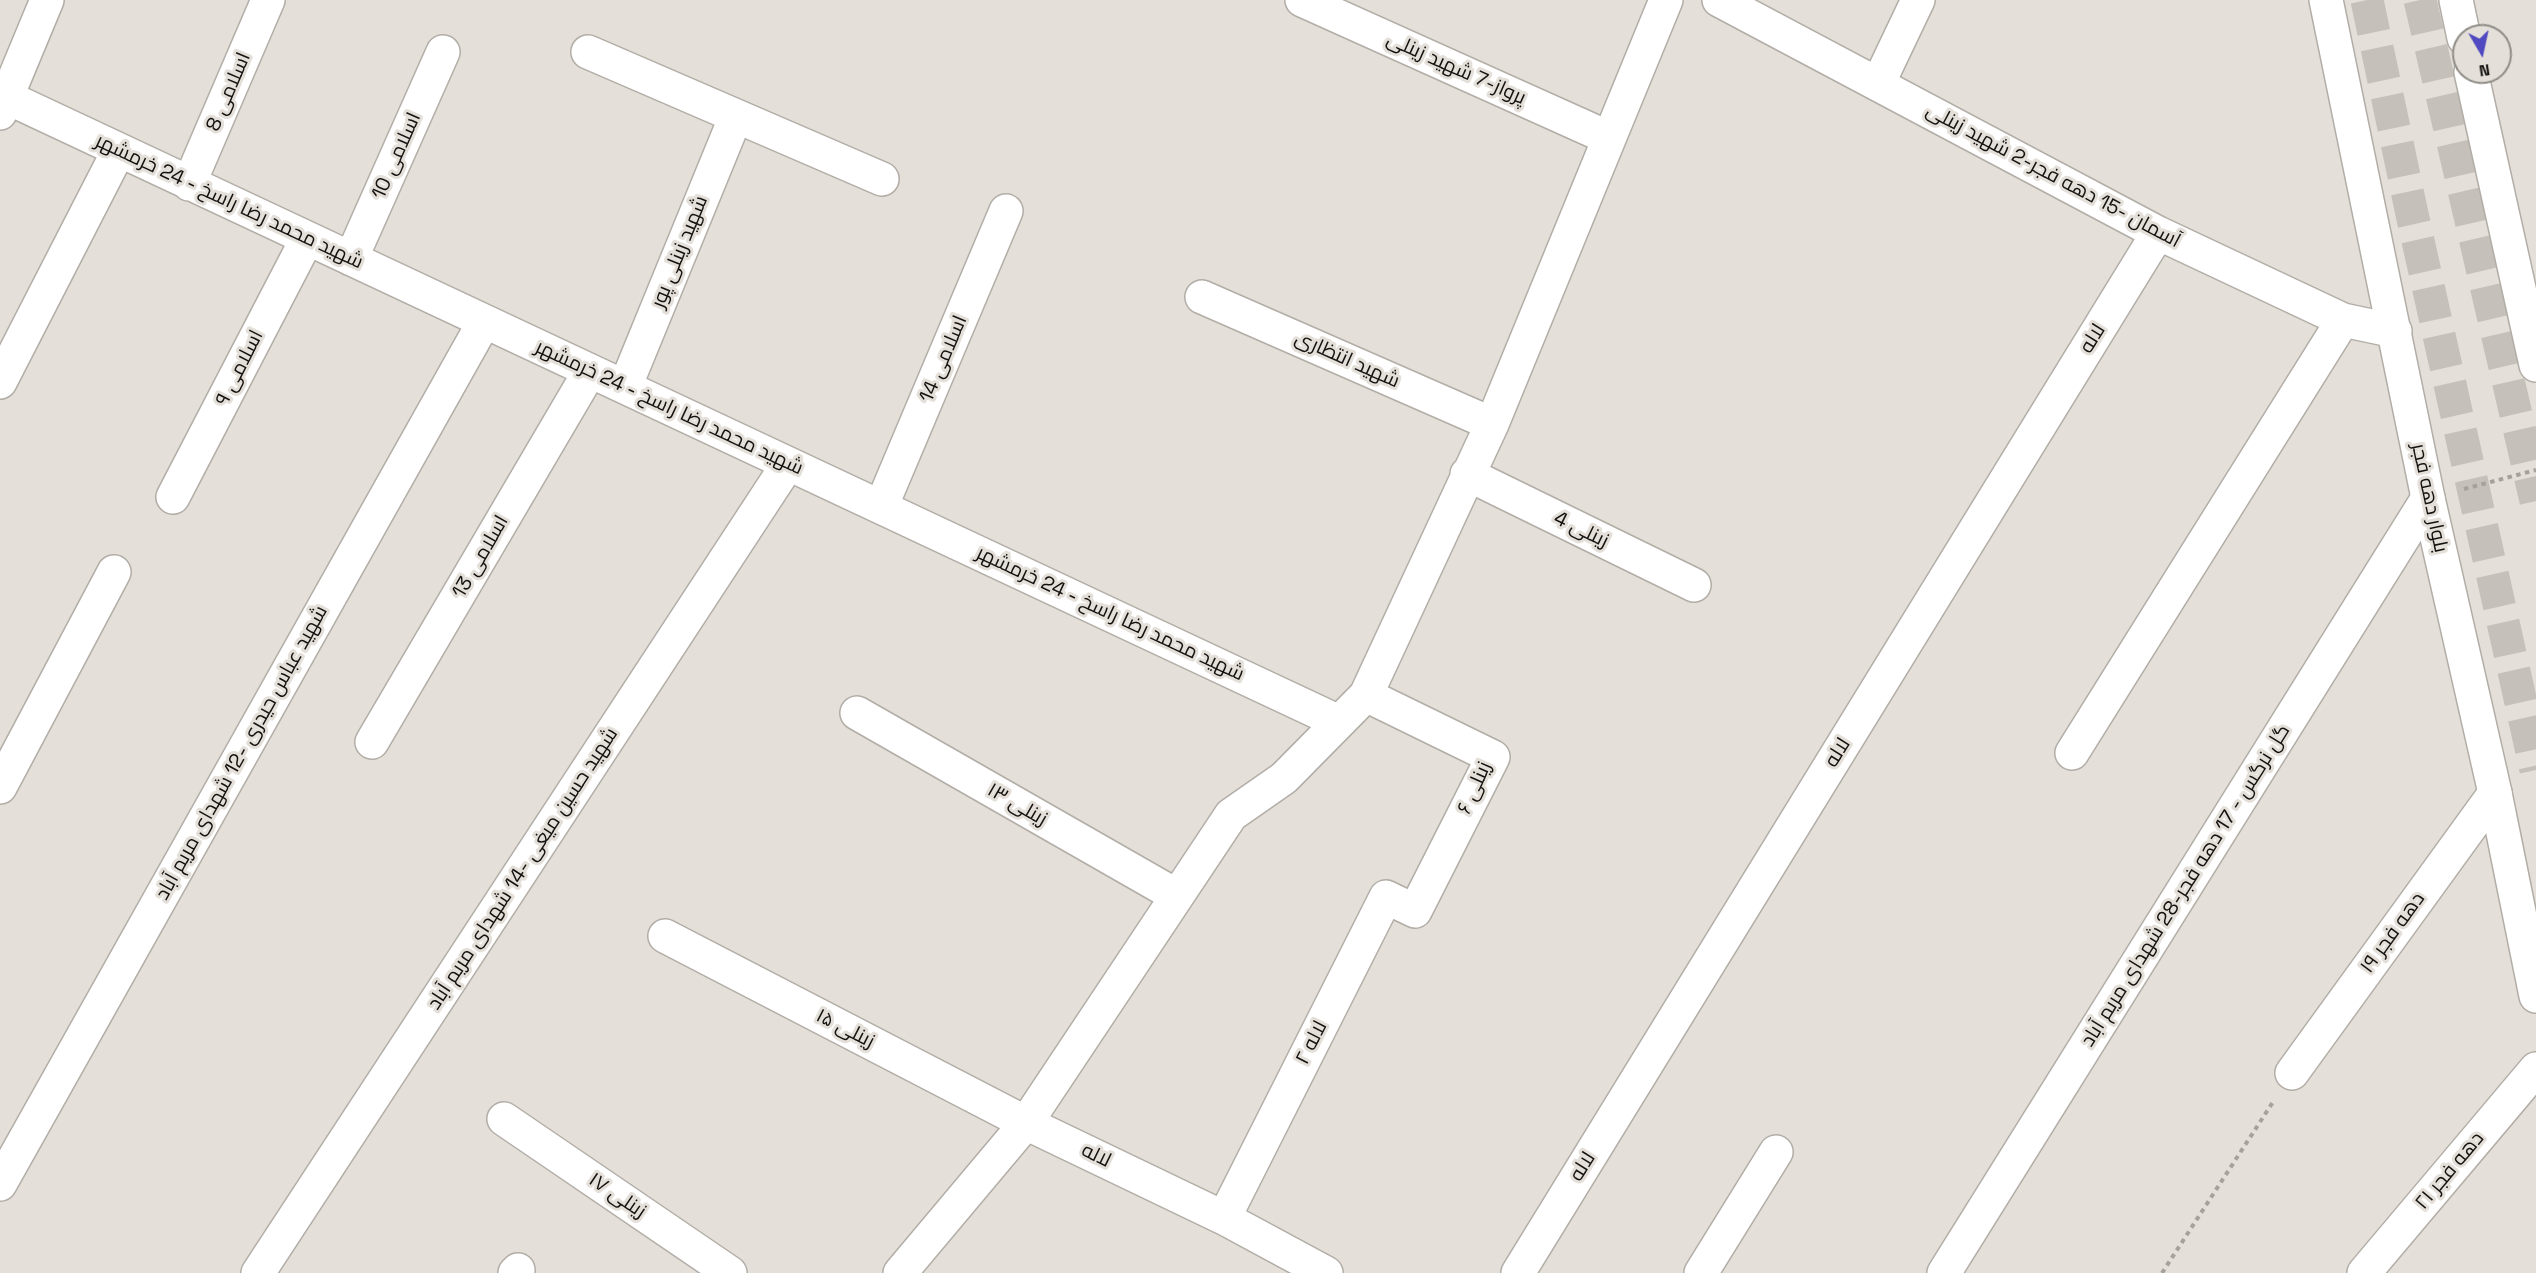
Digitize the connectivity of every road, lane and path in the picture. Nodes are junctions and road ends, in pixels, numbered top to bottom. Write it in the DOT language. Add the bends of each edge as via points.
graph roads {
  1 [pos="47,0"];
  2 [pos="268,0"];
  3 [pos="1302,0"];
  4 [pos="1666,0"];
  5 [pos="1719,0"];
  6 [pos="1918,0"];
  7 [pos="2326,0"];
  8 [pos="2456,0"];
  9 [pos="2461,24"];
  10 [pos="443,52"];
  11 [pos="588,52"];
  12 [pos="1878,84"];
  13 [pos="2475,84"];
  14 [pos="2,102"];
  15 [pos="736,116"];
  16 [pos="1609,138"];
  17 [pos="119,150"];
  18 [pos="882,179"];
  19 [pos="189,184"];
  20 [pos="1006,211"];
  21 [pos="2158,233"];
  22 [pos="307,239"];
  23 [pos="351,259"];
  24 [pos="1202,297"];
  25 [pos="2343,320"];
  26 [pos="484,322"];
  27 [pos="2395,331"];
  28 [pos="2536,365"];
  29 [pos="590,371"];
  30 [pos="0,382"];
  31 [pos="625,387"];
  32 [pos="1492,424"];
  33 [pos="788,464"];
  34 [pos="2536,470"];
  35 [pos="1467,474"];
  36 [pos="173,497"];
  37 [pos="2428,498"];
  38 [pos="881,507"];
  39 [pos="114,572"];
  40 [pos="1694,585"];
  41 [pos="1366,695"];
  42 [pos="857,713"];
  43 [pos="1339,722"];
  44 [pos="372,742"];
  45 [pos="2072,753"];
  46 [pos="0,787"];
  47 [pos="2495,793"];
  48 [pos="1177,896"];
  49 [pos="1415,911"];
  50 [pos="665,936"];
  51 [pos="2536,996"];
  52 [pos="2536,1069"];
  53 [pos="2292,1073"];
  54 [pos="504,1119"];
  55 [pos="1026,1123"];
  56 [pos="1776,1152"];
  57 [pos="0,1184"];
  58 [pos="1224,1218"];
  59 [pos="1286,1264"];
  60 [pos="258,1273"];
  61 [pos="730,1273"];
  62 [pos="900,1273"];
  63 [pos="1326,1273"];
  64 [pos="1518,1273"];
  65 [pos="1701,1273"];
  66 [pos="1944,1273"];
  67 [pos="2162,1273"];
  68 [pos="2364,1273"];
  1 -- 14 [label="street"];
  2 -- 19 [label="street, اسلامی 8"];
  3 -- 16 [label="street, پرواز-7 شهید زینلی"];
  4 -- 16 [label="street"];
  5 -- 12 [label="street, آسمان -15 دهه فجر-2 شهید زینلی"];
  6 -- 12 [label="street"];
  7 -- 27 [label="street, بلوار دهه فجر"];
  8 -- 9 [label="street"];
  10 -- 23 [label="street, اسلامی 10"];
  11 -- 15 [label="street"];
  12 -- 21 [label="street, آسمان -15 دهه فجر-2 شهید زینلی"];
  13 -- 28 [label="street"];
  14 -- 17 [label="street, شهید محمد رضا راسخ - 24 خرمشهر"];
  15 -- 18 [label="street"];
  15 -- 31 [label="street, شهید زینلی پور"];
  16 -- 32 [label="street"];
  17 -- 19 [label="street, شهید محمد رضا راسخ - 24 خرمشهر"];
  17 -- 30 [label="street"];
  19 -- 22 [label="street, شهید محمد رضا راسخ - 24 خرمشهر"];
  20 -- 38 [label="street, اسلامی 14"];
  21 -- 25 [label="street, آسمان -15 دهه فجر-2 شهید زینلی"];
  21 -- 64 [label="street, لاله"];
  22 -- 23 [label="street, شهید محمد رضا راسخ - 24 خرمشهر"];
  22 -- 36 [label="street, اسلامی ۹"];
  23 -- 26 [label="street, شهید محمد رضا راسخ - 24 خرمشهر"];
  24 -- 32 [label="street, شهید انتظاری"];
  25 -- 27 [label="street, آسمان -15 دهه فجر-2 شهید زینلی"];
  25 -- 45 [label="street"];
  26 -- 29 [label="street, شهید محمد رضا راسخ - 24 خرمشهر"];
  26 -- 57 [label="street, شهید عباس حیدری -12 شهدای مریم آباد"];
  27 -- 37 [label="street, بلوار دهه فجر"];
  29 -- 31 [label="street, شهید محمد رضا راسخ - 24 خرمشهر"];
  29 -- 44 [label="street, اسلامی 13"];
  31 -- 33 [label="street, شهید محمد رضا راسخ - 24 خرمشهر"];
  32 -- 35 [label="street"];
  33 -- 38 [label="street, شهید محمد رضا راسخ - 24 خرمشهر"];
  33 -- 60 [label="street, شهید حسین میغی -14 شهدای مریم آباد"];
  34 -- 37 [label="path"];
  35 -- 40 [label="street, زینلی 4"];
  35 -- 41 [label="street"];
  37 -- 47 [label="street, بلوار دهه فجر"];
  37 -- 66 [label="street, گل نرگس - 17 دهه فجر-28 شهدای مریم آباد"];
  38 -- 43 [label="street, شهید محمد رضا راسخ - 24 خرمشهر"];
  39 -- 46 [label="street"];
  41 -- 43 [label="street"];
  41 -- 49 [label="street, زینلی ۶" via="1493,757"];
  42 -- 48 [label="street, زینلی ۱۳"];
  43 -- 48 [label="street" via="1284,778 1231,815"];
  47 -- 51 [label="street, بلوار دهه فجر"];
  47 -- 53 [label="street, دهه فجر ۱۹"];
  48 -- 55 [label="street"];
  49 -- 58 [label="street, لاله ۲" via="1386,897"];
  50 -- 55 [label="street, زینلی ۱۵"];
  52 -- 68 [label="street, دهه فجر ۲۱"];
  53 -- 67 [label="path"];
  54 -- 61 [label="street, زینلی ۱۷"];
  55 -- 58 [label="street, لاله"];
  55 -- 62 [label="street"];
  56 -- 65 [label="street"];
  58 -- 59 [label="street, لاله"];
  59 -- 63 [label="street, لاله"];
}
